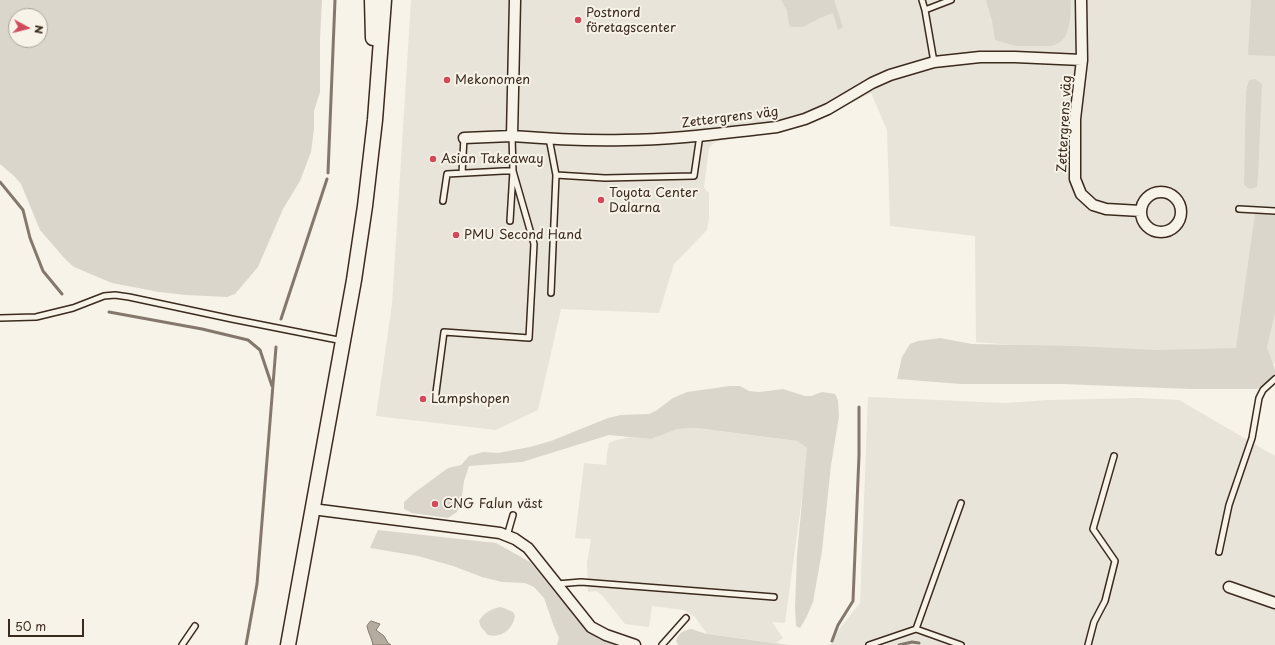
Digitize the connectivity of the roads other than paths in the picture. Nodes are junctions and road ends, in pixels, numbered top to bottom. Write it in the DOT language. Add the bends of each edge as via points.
graph roads {
  1 [pos="372,0"];
  2 [pos="384,0"];
  3 [pos="515,0"];
  4 [pos="922,0"];
  5 [pos="951,0"];
  6 [pos="1081,0"];
  7 [pos="925,10"];
  8 [pos="1082,60"];
  9 [pos="934,62"];
  10 [pos="375,120"];
  11 [pos="700,135"];
  12 [pos="512,136"];
  13 [pos="464,138"];
  14 [pos="549,138"];
  15 [pos="513,171"];
  16 [pos="462,173"];
  17 [pos="556,175"];
  18 [pos="443,201"];
  19 [pos="1239,209"];
  20 [pos="1141,211"];
  21 [pos="1275,211"];
  22 [pos="510,220"];
  23 [pos="551,293"];
  24 [pos="0,318"];
  25 [pos="343,341"];
  26 [pos="1275,379"];
  27 [pos="435,400"];
  28 [pos="1114,456"];
  29 [pos="960,503"];
  30 [pos="312,509"];
  31 [pos="513,515"];
  32 [pos="508,536"];
  33 [pos="1219,552"];
  34 [pos="557,584"];
  35 [pos="1229,587"];
  36 [pos="774,597"];
  37 [pos="1275,603"];
  38 [pos="686,618"];
  39 [pos="196,626"];
  40 [pos="916,629"];
  41 [pos="182,645"];
  42 [pos="288,645"];
  43 [pos="635,645"];
  44 [pos="662,645"];
  45 [pos="869,645"];
  46 [pos="961,645"];
  47 [pos="1088,645"];
  1 -- 10 [label="main road"];
  2 -- 10 [label="main road"];
  3 -- 12 [label="street"];
  4 -- 7 [label="lane"];
  5 -- 7 [label="lane"];
  6 -- 8 [label="street, Zettergrens väg"];
  7 -- 9 [label="lane"];
  8 -- 9 [label="street, Zettergrens väg" via="1015,57"];
  8 -- 20 [label="street, Zettergrens väg" via="1075,126 1074,171 1077,185 1081,194 1093,206"];
  9 -- 11 [label="street, Zettergrens väg" via="890,75 805,119 771,127"];
  10 -- 25 [label="main road" via="365,206"];
  11 -- 14 [label="street, Zettergrens väg" via="625,140"];
  11 -- 17 [label="lane" via="694,176 605,178"];
  12 -- 13 [label="street, Zettergrens väg"];
  12 -- 14 [label="street, Zettergrens väg"];
  12 -- 15 [label="lane"];
  13 -- 16 [label="lane"];
  14 -- 17 [label="lane"];
  15 -- 16 [label="lane"];
  15 -- 22 [label="lane"];
  15 -- 27 [label="lane" via="534,244 529,338 444,332"];
  16 -- 18 [label="lane" via="447,174"];
  17 -- 23 [label="lane"];
  19 -- 21 [label="lane"];
  20 -- 20 [label="street" via="1150,194 1163,191 1175,196 1182,214 1177,226 1160,232 1148,228"];
  24 -- 25 [label="lane" via="36,317 115,295"];
  25 -- 30 [label="main road"];
  26 -- 33 [label="lane" via="1263,390 1259,398 1252,438 1229,505"];
  28 -- 47 [label="lane" via="1093,529 1115,561 1105,601 1094,622"];
  29 -- 40 [label="lane"];
  30 -- 32 [label="street"];
  30 -- 42 [label="main road"];
  31 -- 32 [label="lane"];
  32 -- 34 [label="street" via="528,548"];
  34 -- 36 [label="lane" via="580,582"];
  34 -- 43 [label="street" via="591,627"];
  35 -- 37 [label="street"];
  38 -- 44 [label="lane"];
  39 -- 41 [label="lane"];
  40 -- 45 [label="lane"];
  40 -- 46 [label="lane"];
}
